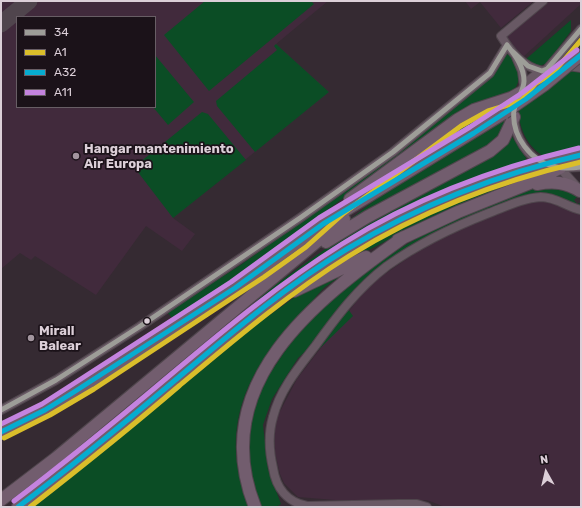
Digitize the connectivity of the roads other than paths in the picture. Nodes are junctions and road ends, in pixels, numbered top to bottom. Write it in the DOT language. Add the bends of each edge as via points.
graph roads {
  1 [pos="543,1"];
  2 [pos="581,29"];
  3 [pos="506,45"];
  4 [pos="515,55"];
  5 [pos="580,60"];
  6 [pos="544,70"];
  7 [pos="522,89"];
  8 [pos="509,115"];
  9 [pos="581,155"];
  10 [pos="581,167"];
  11 [pos="560,168"];
  12 [pos="399,177"];
  13 [pos="522,186"];
  14 [pos="581,192"];
  15 [pos="580,211"];
  16 [pos="323,224"];
  17 [pos="404,237"];
  18 [pos="278,275"];
  19 [pos="269,302"];
  20 [pos="1,410"];
  21 [pos="1,432"];
  22 [pos="1,500"];
  23 [pos="18,507"];
  24 [pos="255,507"];
  25 [pos="428,507"];
  1 -- 3 [label="street" via="501,36"];
  2 -- 6 [label="street"];
  3 -- 4 [label="street"];
  3 -- 20 [label="street" via="490,74 393,152 139,327 56,380"];
  4 -- 6 [label="street" via="531,68"];
  4 -- 7 [label="street" via="522,71"];
  5 -- 6 [label="street"];
  5 -- 8 [label="highway, bridge" via="544,85"];
  6 -- 7 [label="street" via="534,75"];
  7 -- 8 [label="street"];
  7 -- 16 [label="highway" via="511,98 474,110 457,120 339,208"];
  8 -- 11 [label="street" via="528,151 542,163"];
  8 -- 12 [label="highway"];
  8 -- 18 [label="highway" via="503,140 490,151 348,228"];
  9 -- 19 [label="highway, bridge" via="531,168 455,194 403,218 344,250"];
  10 -- 11 [label="street"];
  11 -- 13 [label="highway"];
  11 -- 14 [label="street"];
  12 -- 16 [label="highway"];
  12 -- 18 [label="highway" via="334,227"];
  13 -- 14 [label="highway" via="559,182"];
  13 -- 17 [label="highway"];
  15 -- 25 [label="street" via="550,198 527,200 452,229 399,258 375,276 346,304 298,368 282,394 273,417 270,449 275,479 286,497 306,506 417,504"];
  16 -- 21 [label="highway" via="235,288 103,374 45,410"];
  17 -- 19 [label="highway" via="349,266"];
  17 -- 24 [label="highway" via="337,287 295,330 260,377 249,403 243,433 245,477"];
  18 -- 22 [label="highway" via="56,458"];
  19 -- 23 [label="highway"];
}
